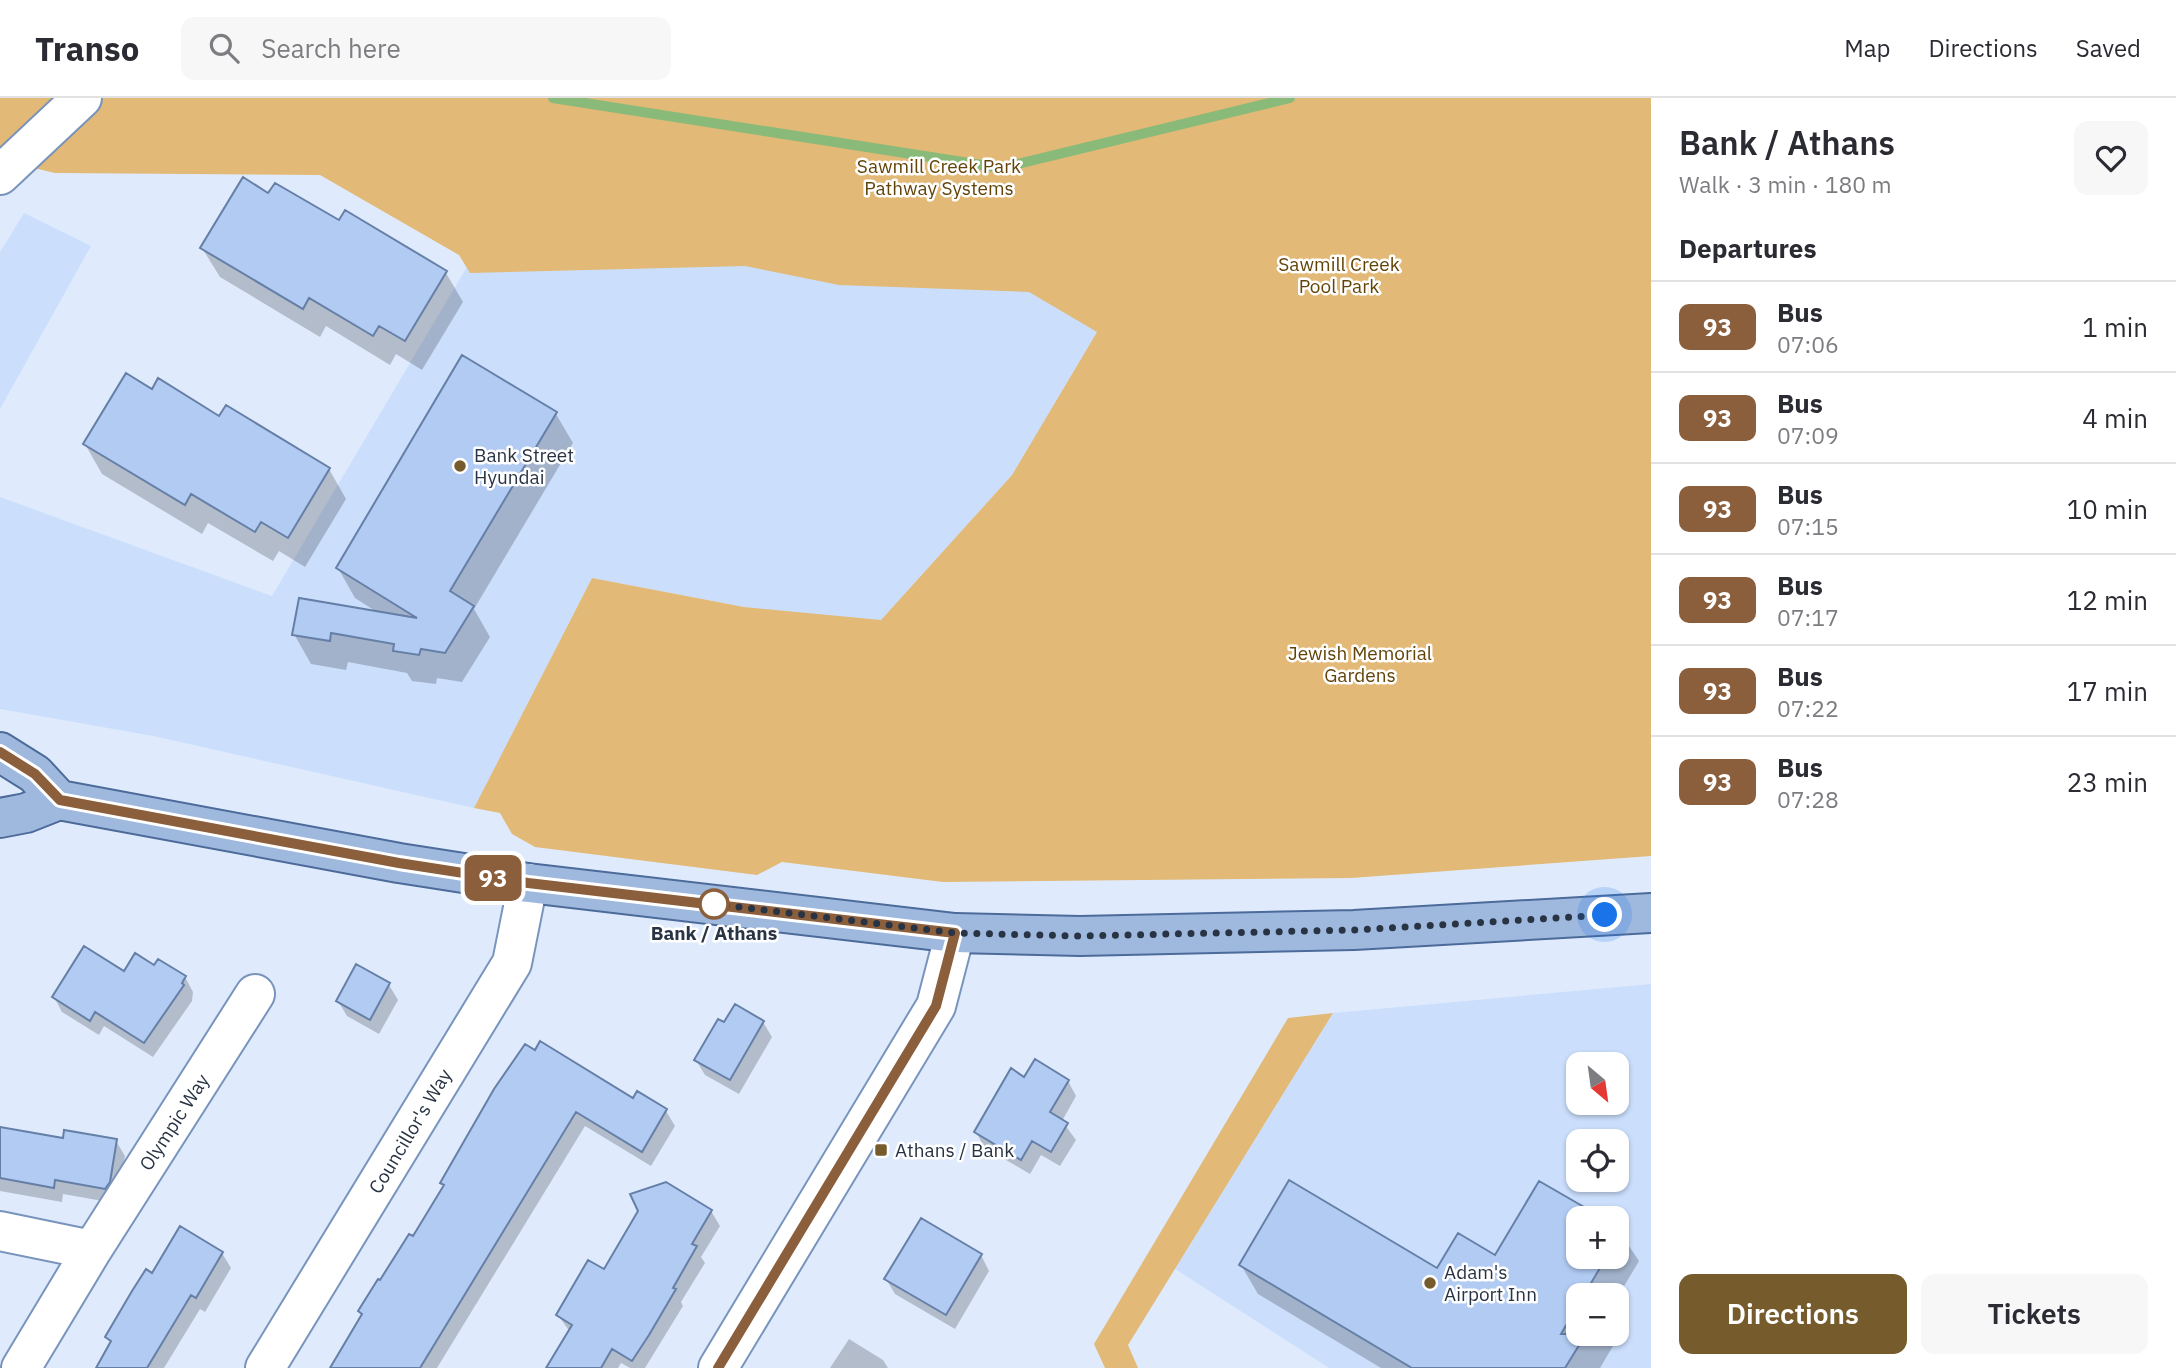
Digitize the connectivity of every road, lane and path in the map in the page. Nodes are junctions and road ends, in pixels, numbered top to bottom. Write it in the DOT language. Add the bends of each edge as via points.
graph roads {
  1 [pos="82,98"];
  2 [pos="0,175"];
  3 [pos="0,752"];
  4 [pos="60,800"];
  5 [pos="0,818"];
  6 [pos="528,883"];
  7 [pos="1651,913"];
  8 [pos="955,933"];
  9 [pos="256,994"];
  10 [pos="0,1231"];
  11 [pos="92,1250"];
  12 [pos="22,1368"];
  13 [pos="265,1368"];
  14 [pos="718,1368"];
  1 -- 2 [label="street"];
  3 -- 4 [label="main road" via="35,774"];
  4 -- 5 [label="main road"];
  4 -- 6 [label="main road"];
  6 -- 8 [label="main road"];
  6 -- 13 [label="street, Councillor's Way" via="513,963"];
  7 -- 8 [label="main road" via="1354,930 1080,936"];
  8 -- 14 [label="street" via="936,1006"];
  9 -- 11 [label="street, Olympic Way"];
  10 -- 11 [label="street"];
  11 -- 12 [label="street, Olympic Way"];
}
